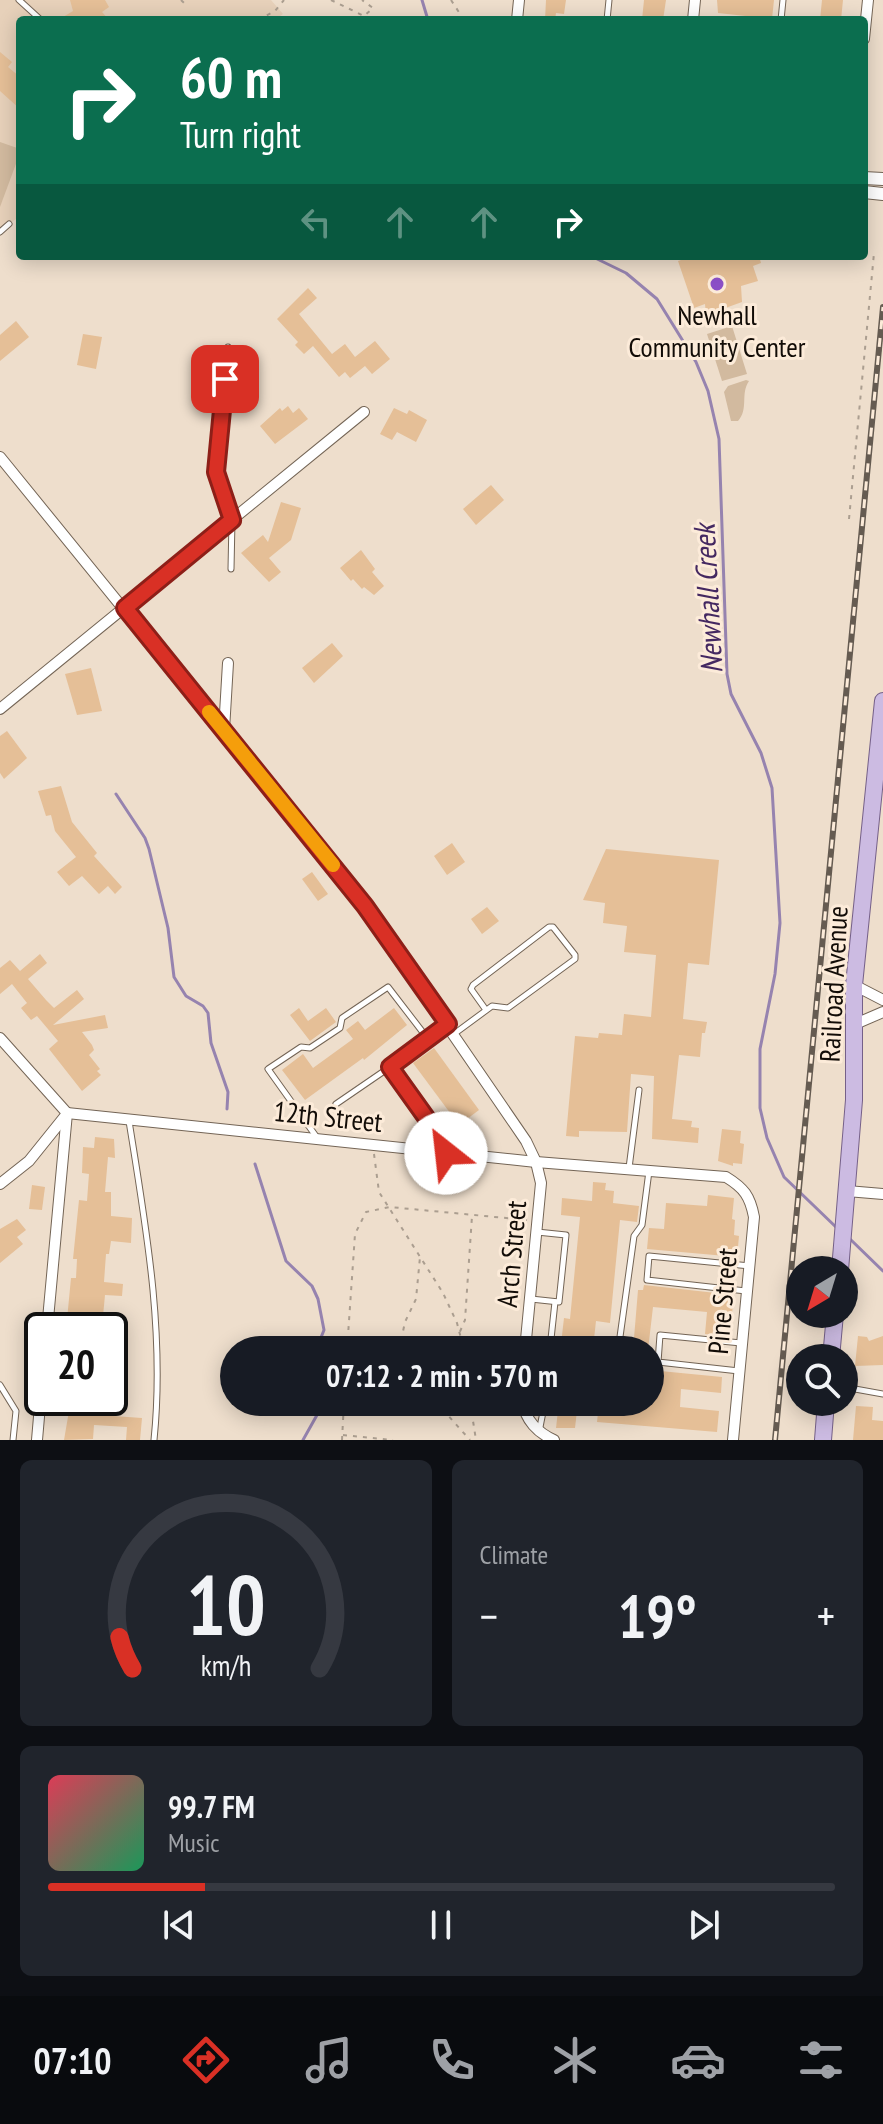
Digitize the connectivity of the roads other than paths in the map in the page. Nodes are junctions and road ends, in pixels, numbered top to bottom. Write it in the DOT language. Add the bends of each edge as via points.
graph roads {
  1 [pos="19,0"];
  2 [pos="37,16"];
  3 [pos="9,224"];
  4 [pos="0,232"];
  5 [pos="228,347"];
  6 [pos="364,412"];
  7 [pos="0,457"];
  8 [pos="232,520"];
  9 [pos="231,569"];
  10 [pos="125,608"];
  11 [pos="228,663"];
  12 [pos="883,701"];
  13 [pos="0,709"];
  14 [pos="224,730"];
  15 [pos="854,985"];
  16 [pos="883,1000"];
  17 [pos="486,1010"];
  18 [pos="883,1012"];
  19 [pos="853,1025"];
  20 [pos="451,1029"];
  21 [pos="0,1038"];
  22 [pos="428,1039"];
  23 [pos="390,1067"];
  24 [pos="639,1090"];
  25 [pos="336,1104"];
  26 [pos="67,1113"];
  27 [pos="129,1120"];
  28 [pos="318,1139"];
  29 [pos="446,1153"];
  30 [pos="536,1162"];
  31 [pos="629,1169"];
  32 [pos="649,1171"];
  33 [pos="726,1177"];
  34 [pos="0,1184"];
  35 [pos="847,1191"];
  36 [pos="883,1194"];
  37 [pos="538,1227"];
  38 [pos="841,1256"];
  39 [pos="750,1266"];
  40 [pos="747,1291"];
  41 [pos="531,1299"];
  42 [pos="555,1302"];
  43 [pos="49,1312"];
  44 [pos="526,1336"];
  45 [pos="551,1336"];
  46 [pos="620,1336"];
  47 [pos="742,1343"];
  48 [pos="740,1371"];
  49 [pos="0,1385"];
  50 [pos="858,1390"];
  51 [pos="883,1394"];
  52 [pos="39,1416"];
  53 [pos="528,1416"];
  54 [pos="542,1416"];
  55 [pos="825,1416"];
  56 [pos="539,1432"];
  57 [pos="13,1440"];
  58 [pos="37,1440"];
  59 [pos="154,1440"];
  60 [pos="554,1440"];
  61 [pos="733,1440"];
  62 [pos="823,1440"];
  1 -- 2 [label="lane"];
  3 -- 4 [label="lane"];
  5 -- 8 [label="lane" via="216,472"];
  6 -- 8 [label="street"];
  7 -- 10 [label="street"];
  8 -- 9 [label="lane"];
  8 -- 10 [label="street"];
  10 -- 13 [label="street"];
  10 -- 14 [label="street"];
  11 -- 14 [label="street"];
  12 -- 15 [label="main road, Railroad Avenue"];
  14 -- 20 [label="street" via="365,906"];
  15 -- 16 [label="street"];
  15 -- 19 [label="main road, Railroad Avenue"];
  17 -- 17 [label="lane" via="508,1008 575,959 553,927 473,985"];
  17 -- 20 [label="lane"];
  18 -- 19 [label="street"];
  19 -- 35 [label="main road, Railroad Avenue"];
  20 -- 22 [label="lane"];
  20 -- 30 [label="street"];
  21 -- 26 [label="street"];
  22 -- 23 [label="lane"];
  22 -- 28 [label="lane" via="388,987 342,1018 340,1028 330,1035 268,1069"];
  23 -- 25 [label="lane"];
  23 -- 29 [label="lane"];
  24 -- 31 [label="lane"];
  26 -- 27 [label="street, 12th Street"];
  26 -- 34 [label="street" via="29,1161"];
  26 -- 43 [label="street"];
  27 -- 28 [label="street, 12th Street"];
  27 -- 59 [label="lane" via="158,1327"];
  28 -- 29 [label="street, 12th Street"];
  29 -- 30 [label="street, 12th Street"];
  30 -- 31 [label="street, 12th Street"];
  30 -- 37 [label="street, Arch Street" via="541,1183"];
  31 -- 32 [label="street, 12th Street"];
  32 -- 33 [label="street, 12th Street"];
  32 -- 46 [label="lane"];
  33 -- 39 [label="street, Pine Street" via="751,1200"];
  35 -- 36 [label="street"];
  35 -- 38 [label="main road, Railroad Avenue"];
  37 -- 41 [label="street, Arch Street"];
  37 -- 42 [label="lane" via="566,1235"];
  39 -- 40 [label="street, Pine Street"];
  39 -- 40 [label="lane" via="649,1256 647,1280"];
  40 -- 47 [label="street, Pine Street"];
  41 -- 42 [label="lane"];
  41 -- 44 [label="street, Arch Street"];
  42 -- 45 [label="lane"];
  47 -- 48 [label="street, Pine Street"];
  47 -- 48 [label="lane" via="660,1335 658,1362"];
  48 -- 61 [label="street, Pine Street"];
  49 -- 57 [label="lane" via="16,1411"];
  50 -- 51 [label="lane"];
  52 -- 58 [label="street"];
  53 -- 56 [label="street"];
  54 -- 56 [label="lane"];
  55 -- 62 [label="main road"];
  56 -- 60 [label="street"];
}
